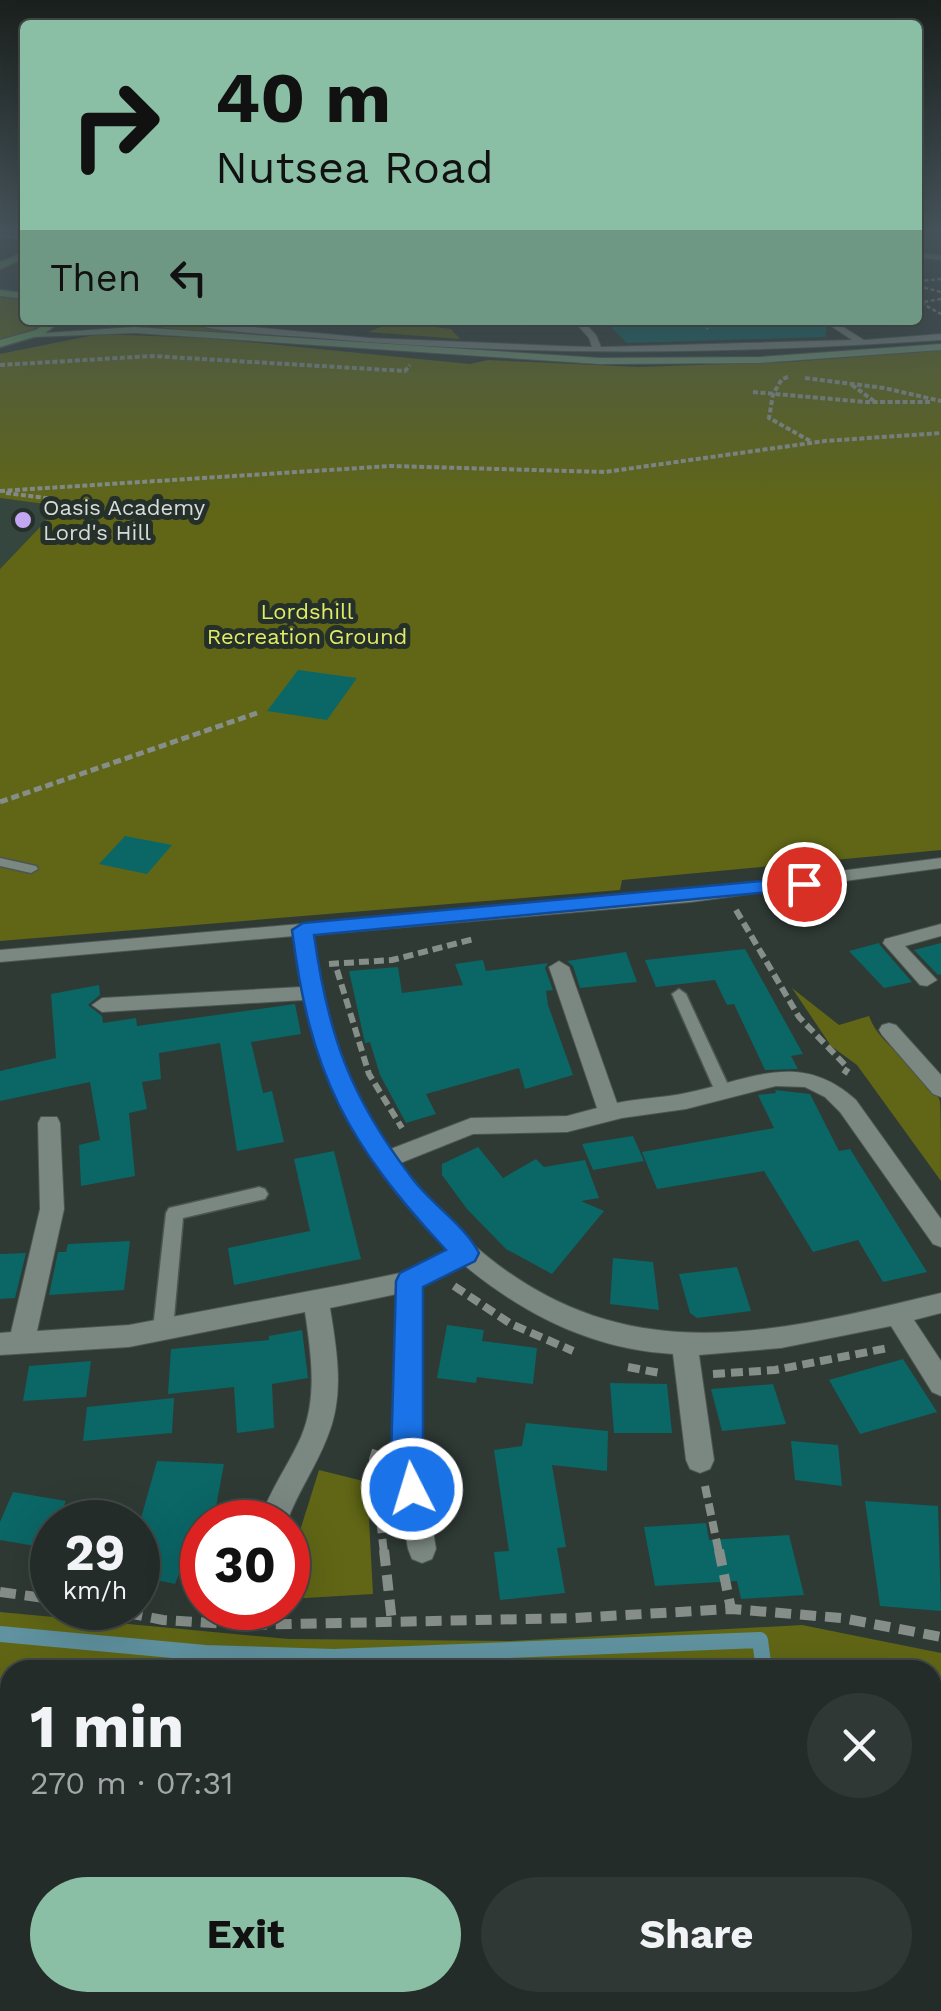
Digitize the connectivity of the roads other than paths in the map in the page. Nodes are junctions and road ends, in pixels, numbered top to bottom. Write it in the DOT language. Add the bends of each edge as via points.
graph roads {
  1 [pos="50,325"];
  2 [pos="110,325"];
  3 [pos="232,325"];
  4 [pos="582,325"];
  5 [pos="834,325"];
  6 [pos="361,326"];
  7 [pos="134,330"];
  8 [pos="35,334"];
  9 [pos="348,336"];
  10 [pos="941,337"];
  11 [pos="863,343"];
  12 [pos="0,344"];
  13 [pos="941,347"];
  14 [pos="598,351"];
  15 [pos="0,862"];
  16 [pos="941,863"];
  17 [pos="31,868"];
  18 [pos="303,930"];
  19 [pos="941,930"];
  20 [pos="0,956"];
  21 [pos="559,968"];
  22 [pos="927,980"];
  23 [pos="311,993"];
  24 [pos="679,994"];
  25 [pos="102,1005"];
  26 [pos="889,1030"];
  27 [pos="722,1089"];
  28 [pos="941,1089"];
  29 [pos="609,1113"];
  30 [pos="50,1123"];
  31 [pos="384,1160"];
  32 [pos="258,1194"];
  33 [pos="941,1237"];
  34 [pos="466,1253"];
  35 [pos="410,1281"];
  36 [pos="316,1300"];
  37 [pos="941,1303"];
  38 [pos="897,1314"];
  39 [pos="163,1329"];
  40 [pos="11,1343"];
  41 [pos="685,1344"];
  42 [pos="941,1384"];
  43 [pos="700,1460"];
  44 [pos="279,1500"];
  45 [pos="422,1549"];
  1 -- 8 [label="main road"];
  2 -- 7 [label="street"];
  3 -- 9 [label="street"];
  4 -- 14 [label="street"];
  5 -- 11 [label="street"];
  6 -- 9 [label="street"];
  7 -- 8 [label="street"];
  7 -- 13 [label="street" via="610,362"];
  8 -- 12 [label="main road"];
  9 -- 14 [label="street"];
  10 -- 11 [label="street"];
  11 -- 14 [label="street"];
  15 -- 17 [label="lane"];
  16 -- 18 [label="street" via="692,896"];
  18 -- 20 [label="street"];
  18 -- 23 [label="street"];
  19 -- 22 [label="street" via="892,942"];
  21 -- 29 [label="street"];
  23 -- 25 [label="street"];
  23 -- 31 [label="street" via="350,1107"];
  24 -- 27 [label="lane"];
  26 -- 28 [label="street"];
  27 -- 29 [label="street"];
  27 -- 33 [label="street" via="776,1078 808,1080 833,1092"];
  29 -- 31 [label="street" via="567,1124 471,1126"];
  30 -- 40 [label="street" via="52,1208"];
  31 -- 34 [label="street"];
  32 -- 39 [label="lane" via="175,1213"];
  34 -- 35 [label="street"];
  34 -- 41 [label="street" via="555,1313 616,1336"];
  35 -- 36 [label="street"];
  35 -- 45 [label="street" via="407,1459"];
  36 -- 39 [label="street"];
  36 -- 44 [label="street" via="327,1369 319,1425"];
  37 -- 38 [label="street"];
  38 -- 41 [label="street" via="796,1335"];
  38 -- 42 [label="street"];
  39 -- 40 [label="street"];
  41 -- 43 [label="street"];
}
